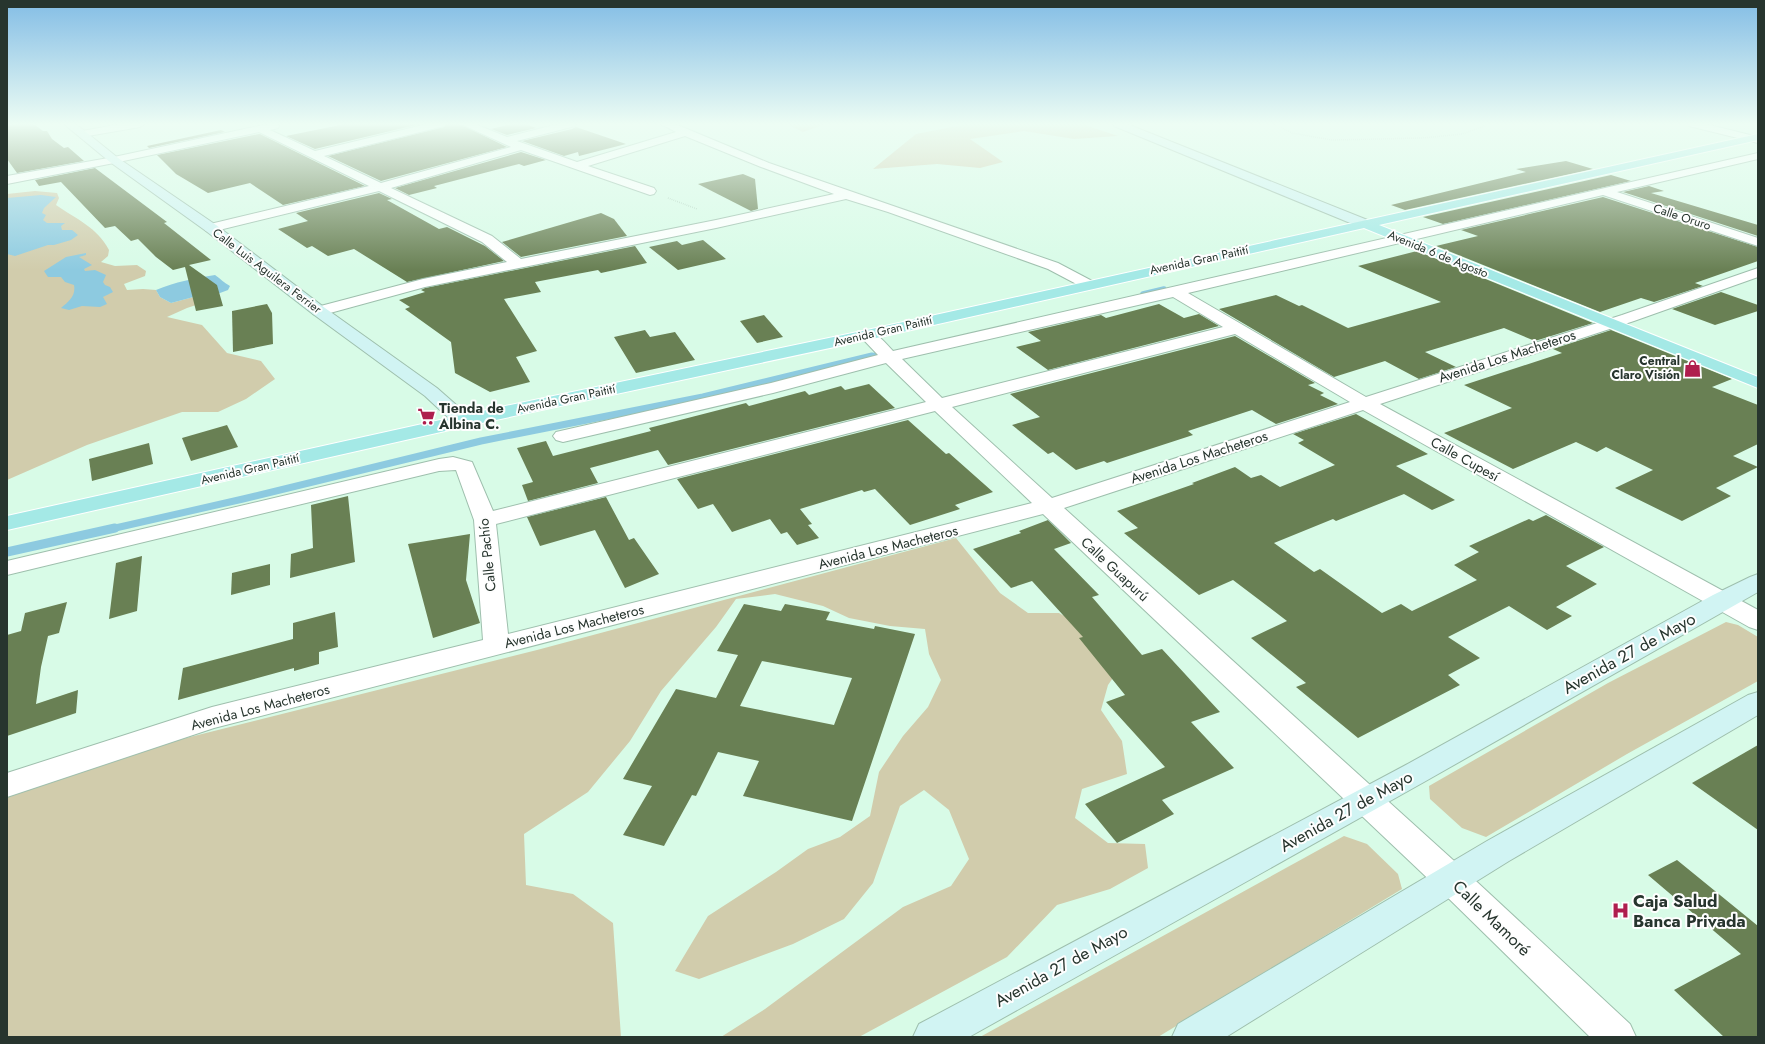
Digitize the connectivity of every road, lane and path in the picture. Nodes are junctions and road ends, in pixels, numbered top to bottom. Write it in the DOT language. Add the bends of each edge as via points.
graph roads {
  1 [pos="46,173"];
  2 [pos="132,173"];
  3 [pos="351,173"];
  4 [pos="431,173"];
  5 [pos="595,173"];
  6 [pos="786,173"];
  7 [pos="1240,173"];
  8 [pos="1258,173"];
  9 [pos="1598,173"];
  10 [pos="1687,173"];
  11 [pos="7,180"];
  12 [pos="381,187"];
  13 [pos="650,192"];
  14 [pos="1606,192"];
  15 [pos="846,195"];
  16 [pos="727,221"];
  17 [pos="1373,222"];
  18 [pos="211,228"];
  19 [pos="1417,235"];
  20 [pos="1400,238"];
  21 [pos="1758,242"];
  22 [pos="520,264"];
  23 [pos="1758,272"];
  24 [pos="1089,285"];
  25 [pos="1175,292"];
  26 [pos="319,311"];
  27 [pos="1618,321"];
  28 [pos="1238,328"];
  29 [pos="867,335"];
  30 [pos="890,358"];
  31 [pos="1758,368"];
  32 [pos="1758,383"];
  33 [pos="1364,403"];
  34 [pos="939,405"];
  35 [pos="463,421"];
  36 [pos="563,436"];
  37 [pos="1048,506"];
  38 [pos="485,520"];
  39 [pos="7,524"];
  40 [pos="7,568"];
  41 [pos="1758,582"];
  42 [pos="1722,601"];
  43 [pos="1758,621"];
  44 [pos="496,646"];
  45 [pos="1758,702"];
  46 [pos="7,785"];
  47 [pos="1366,800"];
  48 [pos="1451,879"];
  49 [pos="932,1037"];
  50 [pos="1191,1037"];
  51 [pos="1617,1037"];
  1 -- 11 [label="street"];
  2 -- 18 [label="street, Calle Luis Aguilera Ferrier"];
  3 -- 12 [label="street"];
  4 -- 12 [label="street"];
  5 -- 13 [label="street"];
  6 -- 15 [label="street"];
  7 -- 17 [label="street, Avenida 6 de Agosto"];
  8 -- 17 [label="street, Avenida 6 de Agosto"];
  9 -- 17 [label="main road, Avenida Gran Paitití"];
  10 -- 14 [label="street"];
  12 -- 18 [label="street"];
  12 -- 22 [label="street" via="487,239"];
  13 -- 16 [label="path"];
  14 -- 19 [label="street"];
  14 -- 21 [label="street, Calle Oruro"];
  15 -- 16 [label="street"];
  15 -- 24 [label="street" via="1053,266"];
  16 -- 22 [label="street"];
  17 -- 19 [label="main road, Avenida 6 de Agosto"];
  17 -- 20 [label="main road, Avenida 6 de Agosto"];
  17 -- 24 [label="main road, Avenida Gran Paitití"];
  18 -- 26 [label="street, Calle Luis Aguilera Ferrier"];
  19 -- 20 [label="street"];
  19 -- 27 [label="main road, Avenida 6 de Agosto"];
  20 -- 25 [label="street"];
  20 -- 27 [label="main road, Avenida 6 de Agosto"];
  22 -- 26 [label="street" via="423,283"];
  23 -- 27 [label="street, Avenida Los Macheteros"];
  24 -- 29 [label="main road, Avenida Gran Paitití"];
  25 -- 28 [label="street, Calle Cupesí"];
  25 -- 30 [label="street"];
  26 -- 35 [label="street, Calle Luis Aguilera Ferrier" via="431,392"];
  27 -- 31 [label="main road, Avenida 6 de Agosto"];
  27 -- 32 [label="main road, Avenida 6 de Agosto"];
  27 -- 33 [label="street, Avenida Los Macheteros"];
  28 -- 33 [label="street, Calle Cupesí"];
  28 -- 34 [label="street"];
  29 -- 30 [label="street, Calle Guapurú"];
  29 -- 35 [label="main road, Avenida Gran Paitití"];
  30 -- 34 [label="street, Calle Guapurú"];
  30 -- 36 [label="street" via="773,388"];
  33 -- 37 [label="street, Avenida Los Macheteros"];
  33 -- 42 [label="street, Calle Cupesí"];
  34 -- 37 [label="street, Calle Guapurú"];
  34 -- 38 [label="street"];
  35 -- 39 [label="main road, Avenida Gran Paitití"];
  37 -- 44 [label="street, Avenida Los Macheteros"];
  37 -- 47 [label="street, Calle Guapurú"];
  38 -- 40 [label="street, Calle Pachío" via="465,466 439,465"];
  38 -- 44 [label="street, Calle Pachío"];
  41 -- 42 [label="street, Avenida 27 de Mayo"];
  42 -- 43 [label="street, Calle Cupesí"];
  42 -- 47 [label="street, Avenida 27 de Mayo"];
  44 -- 46 [label="street, Avenida Los Macheteros" via="212,718"];
  45 -- 48 [label="street"];
  47 -- 48 [label="street, Calle Mamoré"];
  47 -- 49 [label="street, Avenida 27 de Mayo"];
  48 -- 50 [label="street"];
  48 -- 51 [label="street, Calle Mamoré"];
}
